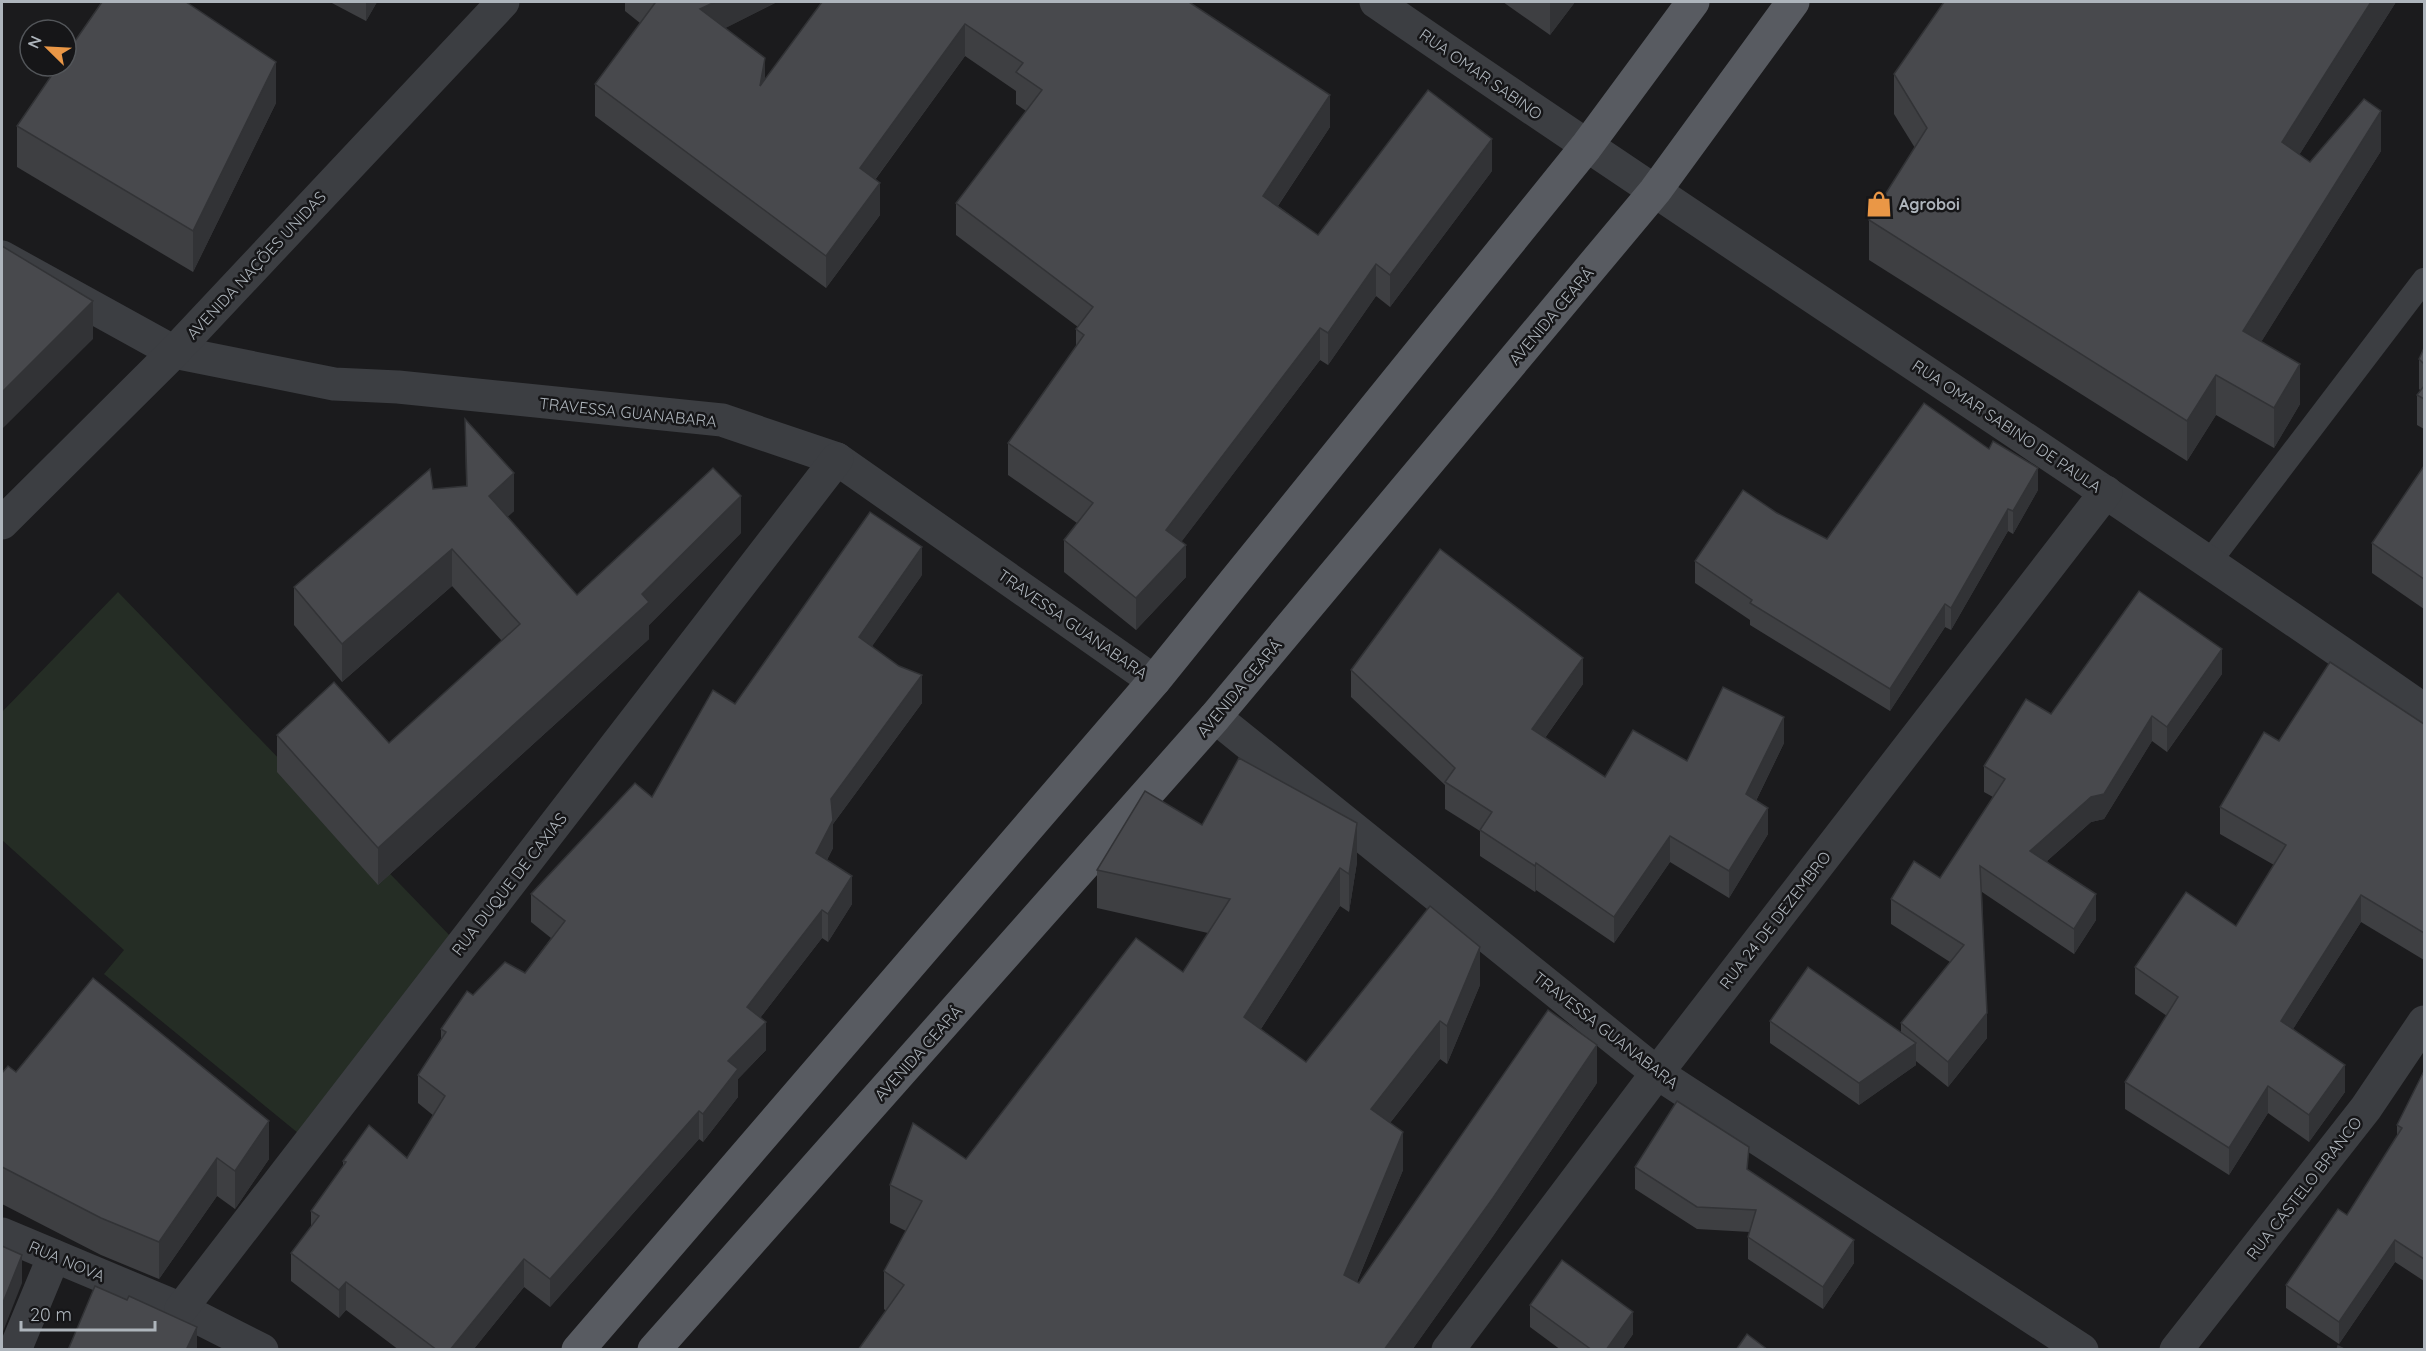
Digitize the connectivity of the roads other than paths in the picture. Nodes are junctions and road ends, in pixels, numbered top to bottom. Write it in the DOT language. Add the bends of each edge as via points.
graph roads {
  1 [pos="1376,2"];
  2 [pos="1694,2"];
  3 [pos="1793,2"];
  4 [pos="494,4"];
  5 [pos="1586,147"];
  6 [pos="1655,191"];
  7 [pos="2,257"];
  8 [pos="2424,280"];
  9 [pos="174,352"];
  10 [pos="837,459"];
  11 [pos="2106,492"];
  12 [pos="2,523"];
  13 [pos="2210,561"];
  14 [pos="1155,681"];
  15 [pos="2424,710"];
  16 [pos="1215,717"];
  17 [pos="2424,1022"];
  18 [pos="1657,1073"];
  19 [pos="2,1234"];
  20 [pos="54,1256"];
  21 [pos="181,1310"];
  22 [pos="15,1350"];
  23 [pos="262,1350"];
  24 [pos="578,1350"];
  25 [pos="654,1350"];
  26 [pos="1448,1350"];
  27 [pos="2082,1350"];
  28 [pos="2176,1350"];
  1 -- 5 [label="street, RUA OMAR SABINO"];
  2 -- 5 [label="main road"];
  3 -- 6 [label="main road, AVENIDA CEARÁ"];
  4 -- 9 [label="street, AVENIDA NAÇÕES UNIDAS"];
  5 -- 6 [label="street, RUA OMAR SABINO DE PAULA"];
  5 -- 14 [label="main road"];
  6 -- 11 [label="street, RUA OMAR SABINO DE PAULA"];
  6 -- 16 [label="main road, AVENIDA CEARÁ"];
  7 -- 9 [label="street, TRAVESSA GUANABARA"];
  8 -- 13 [label="lane"];
  9 -- 10 [label="street, TRAVESSA GUANABARA" via="334,384 722,420"];
  9 -- 12 [label="street, AVENIDA NAÇÕES UNIDAS"];
  10 -- 14 [label="street, TRAVESSA GUANABARA"];
  10 -- 21 [label="street, RUA DUQUE DE CAXIAS"];
  11 -- 13 [label="street, RUA OMAR SABINO DE PAULA"];
  11 -- 18 [label="street, RUA 24 DE DEZEMBRO"];
  13 -- 15 [label="street, RUA OMAR SABINO DE PAULA"];
  14 -- 24 [label="main road"];
  16 -- 18 [label="street, TRAVESSA GUANABARA"];
  16 -- 25 [label="main road, AVENIDA CEARÁ"];
  17 -- 28 [label="street, RUA CASTELO BRANCO" via="2366,1108"];
  18 -- 26 [label="street, RUA 24 DE DEZEMBRO"];
  18 -- 27 [label="street, TRAVESSA GUANABARA"];
  19 -- 20 [label="street, RUA NOVA"];
  20 -- 21 [label="street, RUA NOVA"];
  20 -- 22 [label="street"];
  21 -- 23 [label="street, RUA NOVA"];
}
